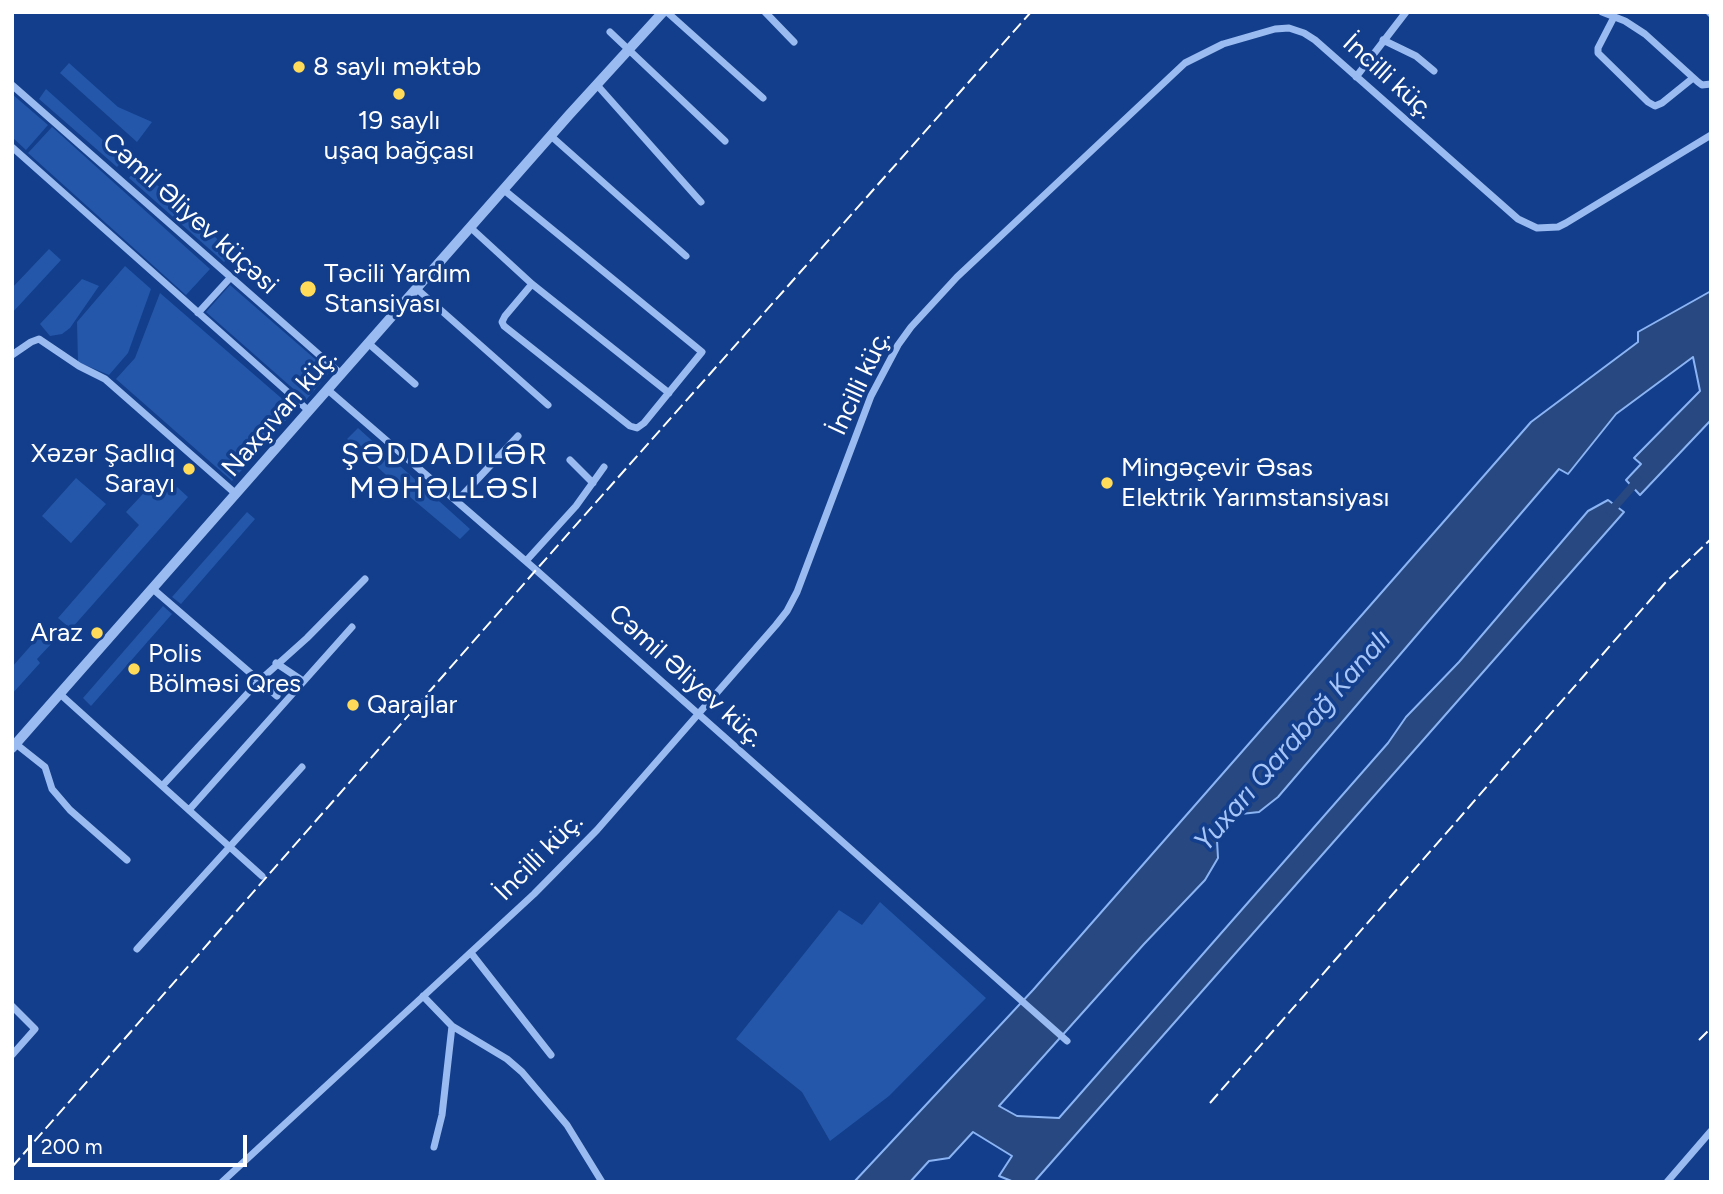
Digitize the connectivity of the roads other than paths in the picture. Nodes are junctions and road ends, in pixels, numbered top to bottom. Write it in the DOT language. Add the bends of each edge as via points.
graph roads {
  1 [pos="665,12"];
  2 [pos="765,12"];
  3 [pos="1406,12"];
  4 [pos="1602,12"];
  5 [pos="1614,17"];
  6 [pos="610,32"];
  7 [pos="1383,40"];
  8 [pos="794,42"];
  9 [pos="629,50"];
  10 [pos="1434,71"];
  11 [pos="1356,77"];
  12 [pos="1693,78"];
  13 [pos="1711,84"];
  14 [pos="12,85"];
  15 [pos="597,85"];
  16 [pos="763,98"];
  17 [pos="1711,135"];
  18 [pos="551,136"];
  19 [pos="725,141"];
  20 [pos="12,147"];
  21 [pos="503,190"];
  22 [pos="701,202"];
  23 [pos="471,228"];
  24 [pos="685,256"];
  25 [pos="230,278"];
  26 [pos="532,284"];
  27 [pos="417,289"];
  28 [pos="198,313"];
  29 [pos="368,343"];
  30 [pos="12,355"];
  31 [pos="341,374"];
  32 [pos="415,384"];
  33 [pos="328,390"];
  34 [pos="669,393"];
  35 [pos="548,405"];
  36 [pos="309,411"];
  37 [pos="518,436"];
  38 [pos="570,460"];
  39 [pos="604,467"];
  40 [pos="593,483"];
  41 [pos="236,494"];
  42 [pos="457,501"];
  43 [pos="526,561"];
  44 [pos="365,579"];
  45 [pos="153,589"];
  46 [pos="352,627"];
  47 [pos="276,663"];
  48 [pos="259,681"];
  49 [pos="303,681"];
  50 [pos="60,694"];
  51 [pos="277,696"];
  52 [pos="697,714"];
  53 [pos="14,746"];
  54 [pos="302,767"];
  55 [pos="163,785"];
  56 [pos="189,810"];
  57 [pos="230,847"];
  58 [pos="127,860"];
  59 [pos="262,876"];
  60 [pos="137,948"];
  61 [pos="471,953"];
  62 [pos="423,996"];
  63 [pos="12,1006"];
  64 [pos="452,1026"];
  65 [pos="1068,1041"];
  66 [pos="12,1055"];
  67 [pos="551,1055"];
  68 [pos="1711,1131"];
  69 [pos="434,1147"];
  70 [pos="222,1182"];
  71 [pos="601,1182"];
  72 [pos="1667,1182"];
  1 -- 9 [label="street, Naxçıvan küç."];
  1 -- 16 [label="street"];
  2 -- 8 [label="street"];
  3 -- 7 [label="street"];
  4 -- 5 [label="street"];
  5 -- 12 [label="street" via="1645,34"];
  5 -- 12 [label="street" via="1598,53 1648,103 1662,103"];
  6 -- 9 [label="street"];
  7 -- 10 [label="street" via="1416,55"];
  7 -- 11 [label="street"];
  9 -- 15 [label="street, Naxçıvan küç."];
  9 -- 19 [label="street"];
  11 -- 17 [label="street, İncilli küç." via="1518,219 1537,228 1566,223"];
  11 -- 52 [label="street, İncilli küç." via="1315,40 1289,28 1200,54 1163,82 957,277 911,327 884,369 788,611"];
  12 -- 13 [label="street" via="1702,85"];
  14 -- 25 [label="street, Cəmil Əliyev küçəsi"];
  15 -- 18 [label="street, Naxçıvan küç."];
  15 -- 22 [label="street"];
  18 -- 21 [label="street, Naxçıvan küç."];
  18 -- 24 [label="street"];
  20 -- 28 [label="street"];
  21 -- 23 [label="street, Naxçıvan küç."];
  21 -- 34 [label="street" via="698,347 700,356"];
  23 -- 26 [label="street"];
  23 -- 27 [label="street, Naxçıvan küç."];
  25 -- 28 [label="street"];
  25 -- 31 [label="street, Cəmil Əliyev küçəsi"];
  26 -- 34 [label="street"];
  26 -- 34 [label="street" via="505,316 504,326 630,426 644,423"];
  27 -- 29 [label="street, Naxçıvan küç."];
  27 -- 35 [label="street"];
  28 -- 36 [label="street"];
  29 -- 31 [label="street, Naxçıvan küç."];
  29 -- 32 [label="street"];
  30 -- 41 [label="street" via="39,340 110,382"];
  31 -- 33 [label="street, Naxçıvan küç."];
  33 -- 36 [label="street, Naxçıvan küç."];
  33 -- 42 [label="street, Cəmil Əliyev küç."];
  36 -- 41 [label="street, Naxçıvan küç."];
  37 -- 42 [label="street"];
  38 -- 40 [label="street"];
  39 -- 40 [label="street"];
  40 -- 43 [label="street"];
  41 -- 45 [label="street, Naxçıvan küç."];
  42 -- 43 [label="street, Cəmil Əliyev küç."];
  43 -- 52 [label="street, Cəmil Əliyev küç."];
  44 -- 47 [label="street"];
  45 -- 48 [label="street"];
  45 -- 50 [label="street, Naxçıvan küç."];
  46 -- 49 [label="street"];
  47 -- 48 [label="street"];
  47 -- 49 [label="street"];
  48 -- 51 [label="street"];
  48 -- 55 [label="street"];
  49 -- 56 [label="street"];
  50 -- 53 [label="street, Naxçıvan küç."];
  50 -- 55 [label="street"];
  52 -- 61 [label="street, İncilli küç." via="597,830"];
  52 -- 65 [label="street, Cəmil Əliyev küç."];
  53 -- 58 [label="street" via="45,767 52,789 70,810"];
  54 -- 57 [label="street"];
  55 -- 56 [label="street"];
  56 -- 57 [label="street"];
  57 -- 59 [label="street"];
  57 -- 60 [label="street"];
  61 -- 62 [label="street, İncilli küç."];
  61 -- 67 [label="street"];
  62 -- 64 [label="street"];
  62 -- 70 [label="street, İncilli küç."];
  63 -- 66 [label="street" via="35,1029"];
  64 -- 69 [label="street"];
  64 -- 71 [label="street" via="522,1072 567,1125"];
  68 -- 72 [label="street"];
}
